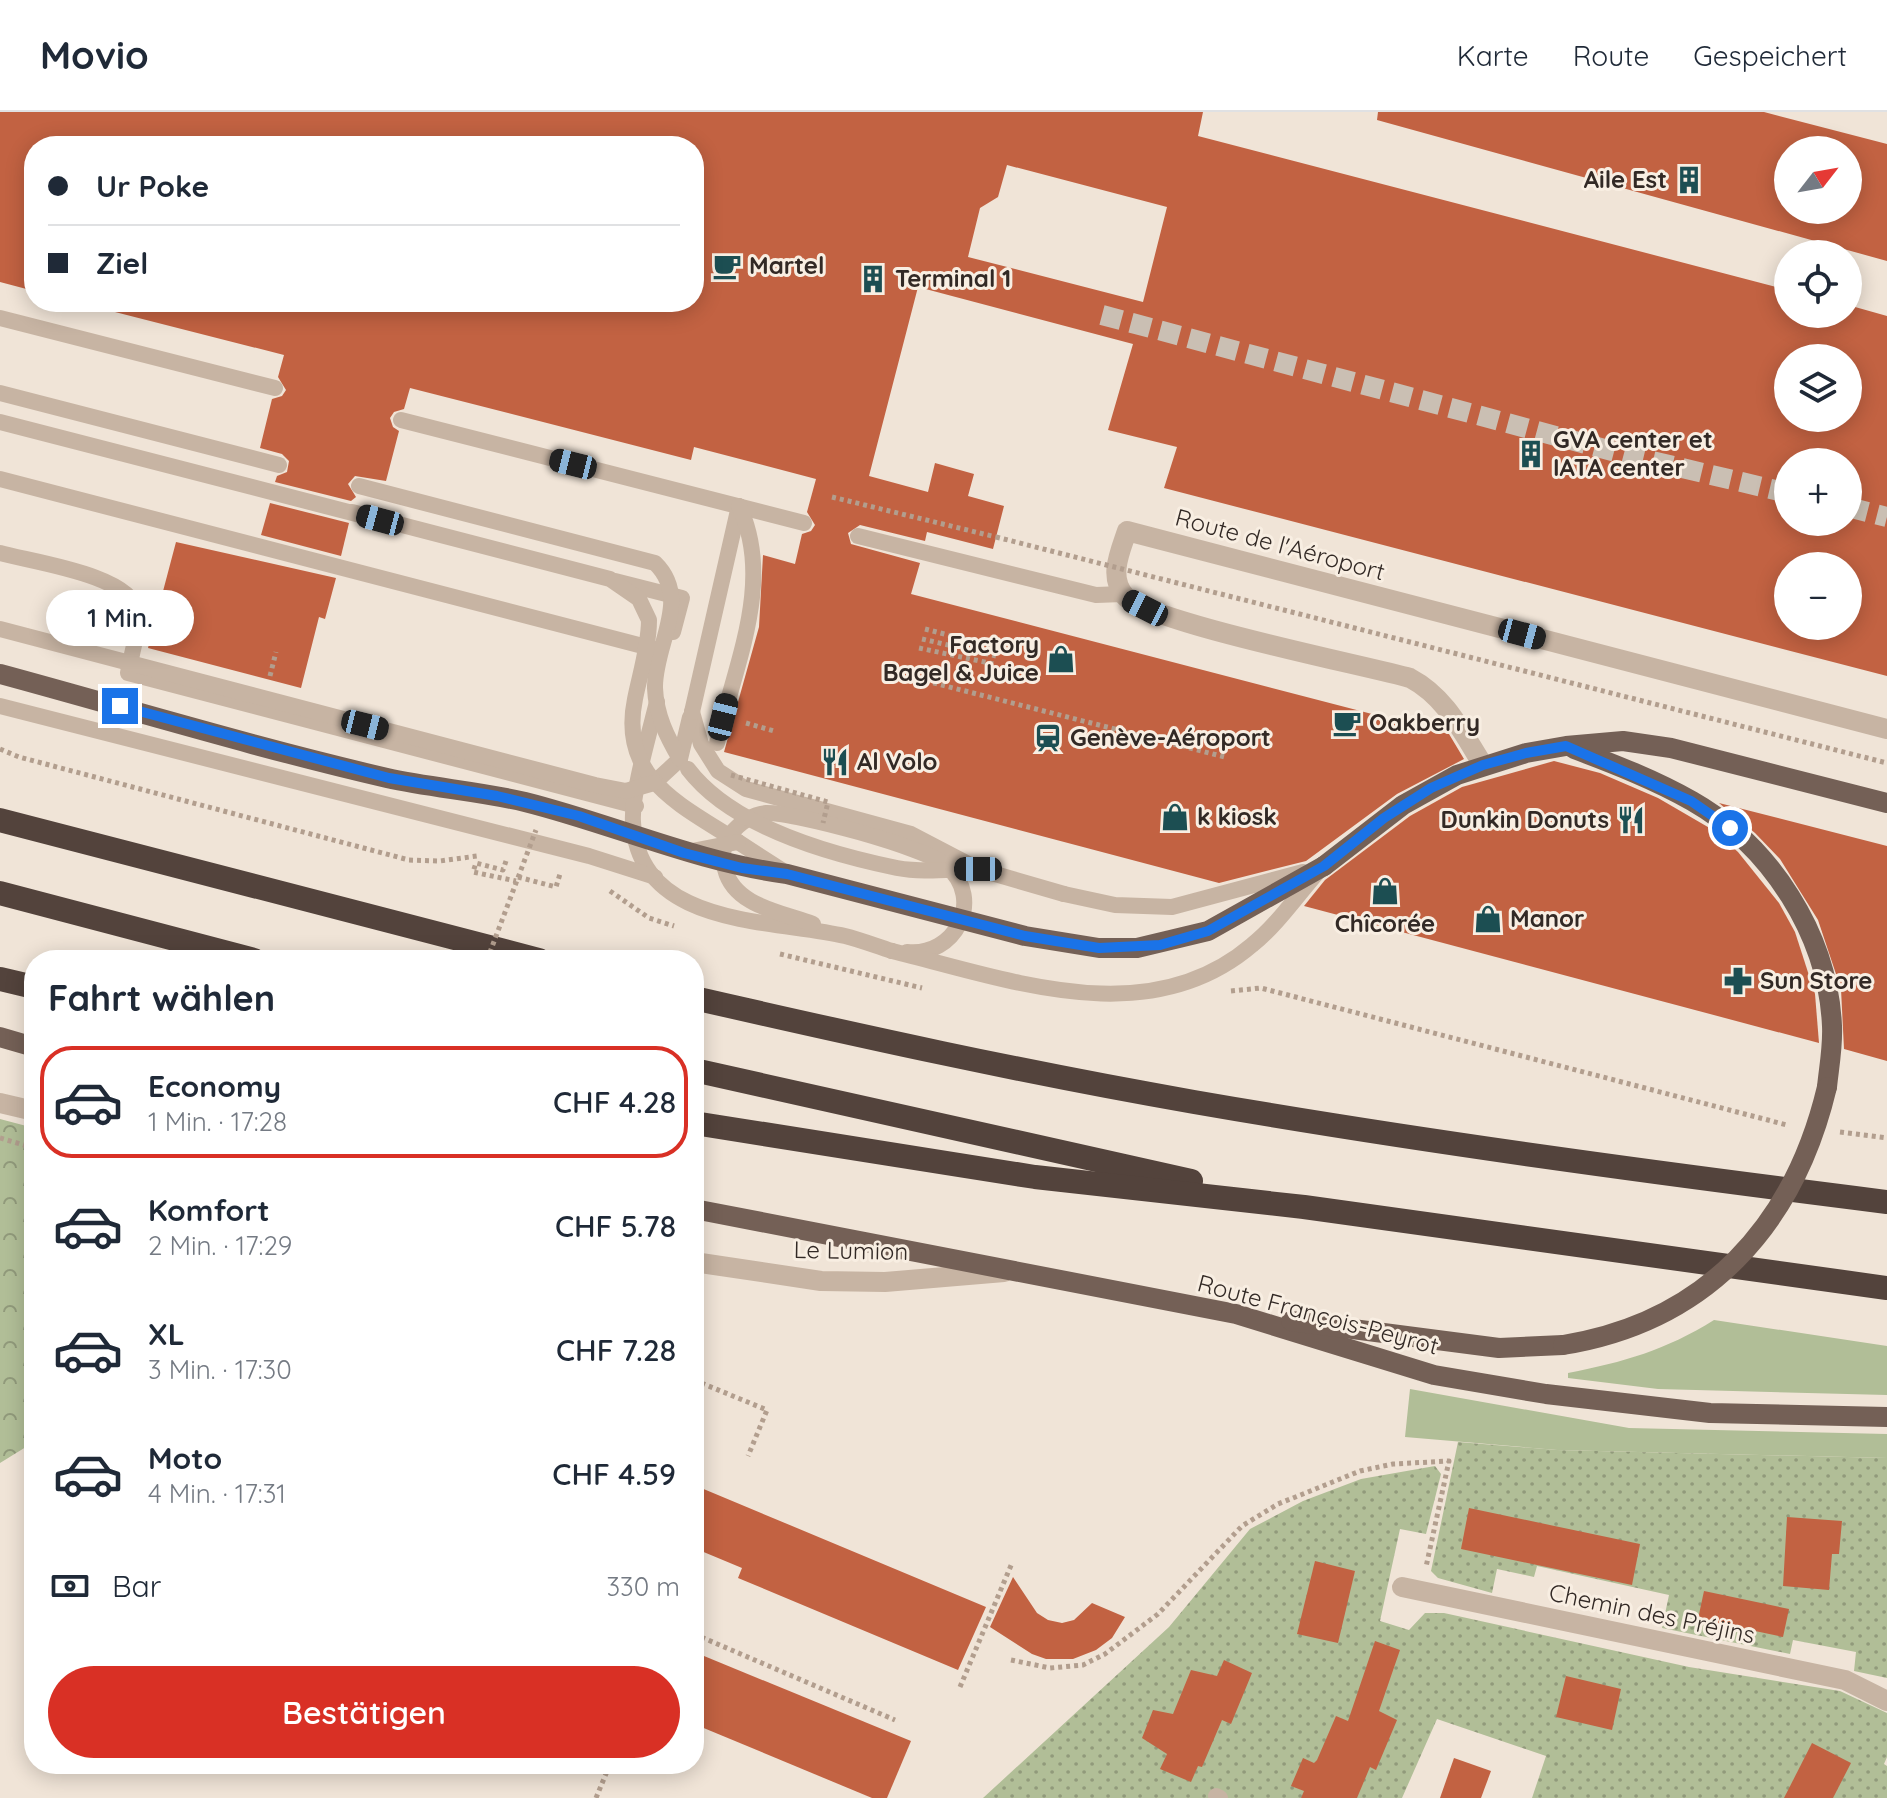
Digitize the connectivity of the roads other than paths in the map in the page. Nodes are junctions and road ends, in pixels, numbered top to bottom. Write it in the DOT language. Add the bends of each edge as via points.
graph roads {
  1 [pos="0,318"];
  2 [pos="275,388"];
  3 [pos="0,393"];
  4 [pos="401,420"];
  5 [pos="0,422"];
  6 [pos="279,465"];
  7 [pos="0,479"];
  8 [pos="359,486"];
  9 [pos="272,492"];
  10 [pos="739,506"];
  11 [pos="359,514"];
  12 [pos="804,523"];
  13 [pos="858,536"];
  14 [pos="0,553"];
  15 [pos="1123,594"];
  16 [pos="0,629"];
  17 [pos="667,652"];
  18 [pos="0,674"];
  19 [pos="0,706"];
  20 [pos="692,712"];
  21 [pos="1887,729"];
  22 [pos="1566,746"];
  23 [pos="712,749"];
  24 [pos="684,764"];
  25 [pos="1483,765"];
  26 [pos="654,783"];
  27 [pos="1887,803"];
  28 [pos="636,806"];
  29 [pos="0,820"];
  30 [pos="738,842"];
  31 [pos="684,853"];
  32 [pos="1324,866"];
  33 [pos="978,869"];
  34 [pos="787,874"];
  35 [pos="655,877"];
  36 [pos="0,893"];
  37 [pos="845,936"];
  38 [pos="216,950"];
  39 [pos="500,950"];
  40 [pos="896,951"];
  41 [pos="0,979"];
  42 [pos="24,985"];
  43 [pos="704,1000"];
  44 [pos="0,1037"];
  45 [pos="24,1044"];
  46 [pos="704,1072"];
  47 [pos="0,1103"];
  48 [pos="24,1109"];
  49 [pos="704,1125"];
  50 [pos="1887,1202"];
  51 [pos="1304,1207"];
  52 [pos="704,1211"];
  53 [pos="704,1263"];
  54 [pos="1007,1271"];
  55 [pos="1887,1288"];
  56 [pos="1236,1314"];
  57 [pos="1887,1417"];
  58 [pos="1412,1589"];
  59 [pos="1887,1701"];
  1 -- 2 [label="lane"];
  3 -- 6 [label="lane"];
  4 -- 10 [label="lane"];
  5 -- 9 [label="lane"];
  5 -- 11 [label="lane"];
  7 -- 17 [label="lane"];
  8 -- 24 [label="lane, bridge" via="655,563 673,590 656,699 660,721"];
  10 -- 12 [label="lane"];
  10 -- 20 [label="lane, bridge"];
  10 -- 23 [label="lane, bridge" via="751,531 756,575"];
  11 -- 17 [label="lane" via="682,598"];
  11 -- 26 [label="lane, bridge" via="610,579 632,591 645,610 649,632 632,736 638,760"];
  13 -- 15 [label="lane" via="1096,595"];
  14 -- 28 [label="lane" via="105,580 127,592 138,618 128,673"];
  15 -- 21 [label="street, Route de l'Aéroport" via="1116,572 1127,531"];
  15 -- 25 [label="street" via="1145,608 1226,632 1410,678 1446,706"];
  16 -- 26 [label="lane, bridge" via="595,785 626,791"];
  17 -- 28 [label="lane"];
  18 -- 31 [label="main road, bridge" via="389,778 579,816"];
  19 -- 35 [label="lane"];
  20 -- 23 [label="lane"];
  20 -- 24 [label="lane"];
  22 -- 25 [label="main road"];
  22 -- 27 [label="main road" via="1623,741 1660,746"];
  22 -- 56 [label="main road, bridge" via="1691,801 1749,843 1812,938 1832,1026 1818,1125 1793,1187 1731,1264 1673,1307 1642,1323 1563,1345 1499,1348"];
  23 -- 24 [label="lane"];
  23 -- 33 [label="lane" via="730,781 746,789 911,834"];
  24 -- 26 [label="lane"];
  24 -- 33 [label="lane, bridge" via="708,789 754,821 794,840 900,868"];
  25 -- 32 [label="main road" via="1403,805"];
  26 -- 30 [label="lane, bridge"];
  28 -- 35 [label="lane" via="633,821 642,855"];
  29 -- 39 [label="highway"];
  30 -- 31 [label="lane, bridge"];
  30 -- 34 [label="lane, bridge"];
  31 -- 34 [label="main road, bridge"];
  32 -- 33 [label="lane, bridge" via="1211,899 1155,908 1064,894"];
  32 -- 34 [label="main road, bridge" via="1208,931 1160,945 1124,948 1025,936"];
  32 -- 40 [label="lane, bridge" via="1267,932 1237,957 1206,974 1149,991 1107,996 1062,992"];
  35 -- 37 [label="lane" via="697,907 738,920"];
  36 -- 38 [label="highway"];
  37 -- 40 [label="lane"];
  37 -- 40 [label="lane" via="738,894 723,861 724,845 735,828 755,815 783,814 920,850 941,861 961,885 965,904 960,921 934,949"];
  41 -- 42 [label="highway"];
  43 -- 50 [label="highway" via="1193,1102 1559,1160"];
  44 -- 45 [label="main road"];
  46 -- 51 [label="highway"];
  47 -- 48 [label="street"];
  49 -- 51 [label="highway" via="1035,1177"];
  51 -- 55 [label="highway"];
  52 -- 54 [label="main road, Route François-Peyrot"];
  53 -- 54 [label="street, Le Lumion" via="821,1281 885,1282"];
  54 -- 56 [label="main road, Route François-Peyrot"];
  56 -- 57 [label="main road, Route François-Peyrot" via="1434,1375 1546,1394 1710,1413"];
  58 -- 59 [label="street, Chemin des Préjins" via="1845,1680"];
}
